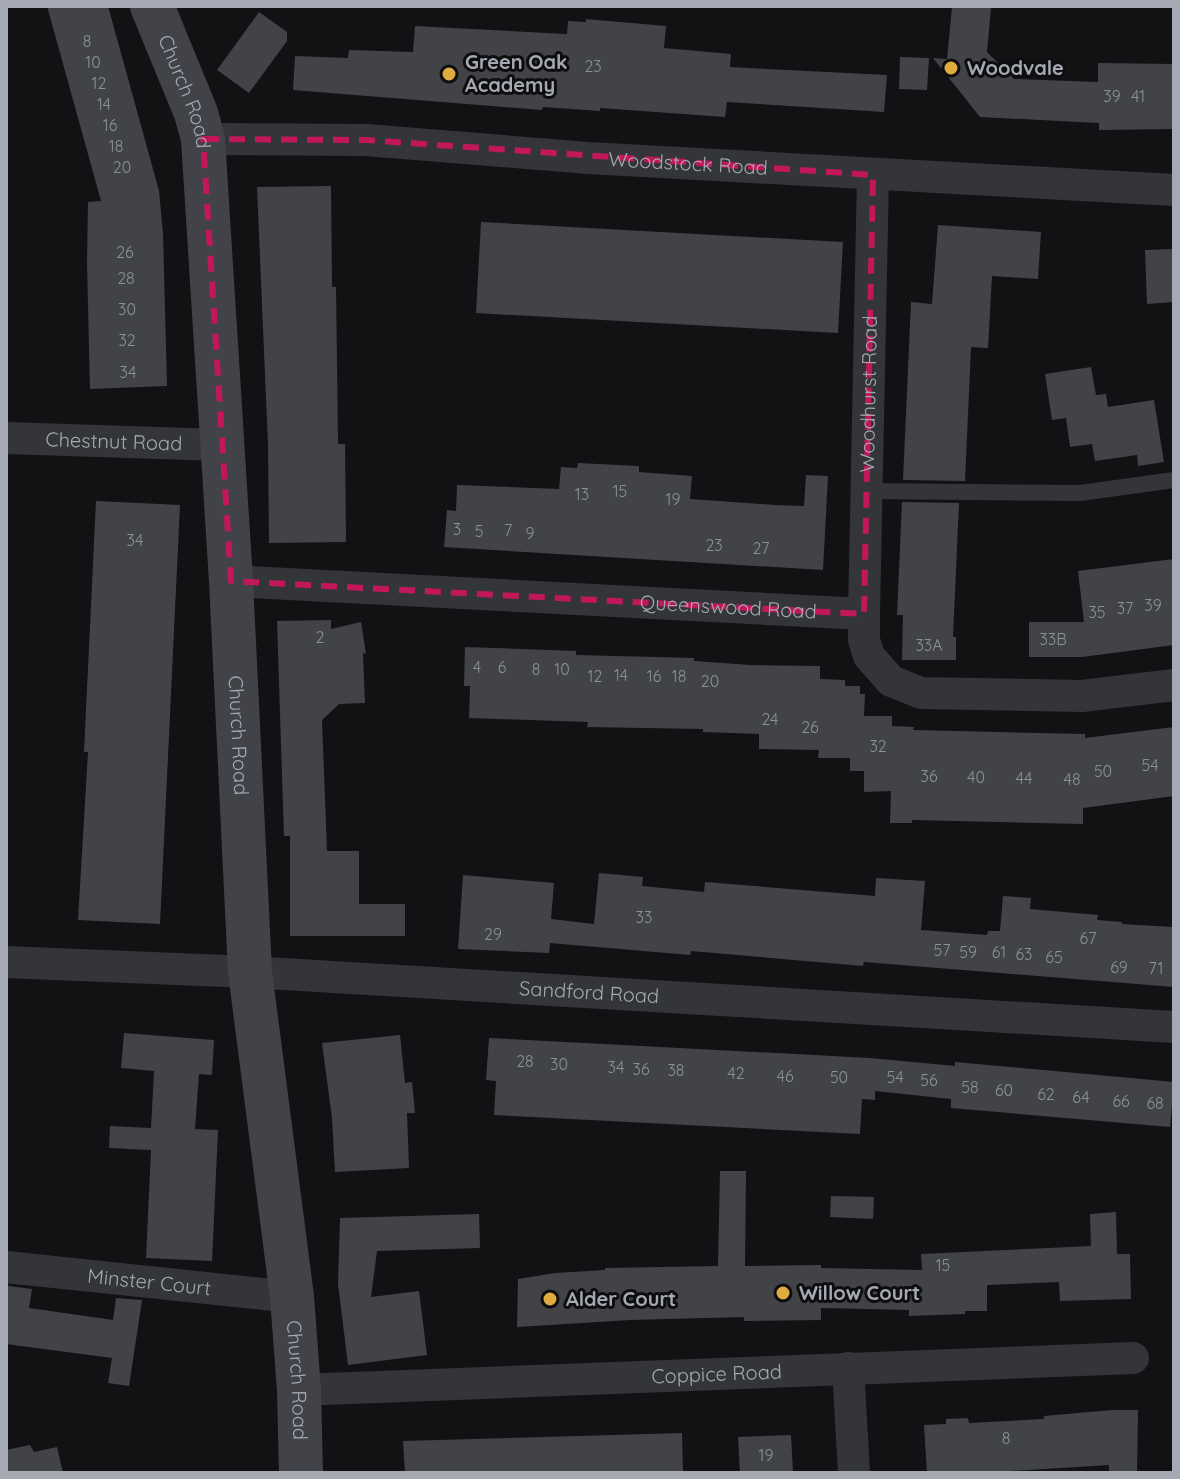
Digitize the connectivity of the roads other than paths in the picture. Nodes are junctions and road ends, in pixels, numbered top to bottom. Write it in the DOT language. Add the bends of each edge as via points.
graph roads {
  1 [pos="152,6"];
  2 [pos="203,139"];
  3 [pos="873,175"];
  4 [pos="1174,190"];
  5 [pos="6,438"];
  6 [pos="221,445"];
  7 [pos="1174,480"];
  8 [pos="867,491"];
  9 [pos="231,581"];
  10 [pos="864,614"];
  11 [pos="1174,685"];
  12 [pos="6,962"];
  13 [pos="250,972"];
  14 [pos="1174,1027"];
  15 [pos="6,1267"];
  16 [pos="292,1297"];
  17 [pos="1133,1358"];
  18 [pos="848,1368"];
  19 [pos="299,1390"];
  20 [pos="301,1473"];
  21 [pos="854,1473"];
  1 -- 2 [label="street, Church Road"];
  2 -- 3 [label="street, Woodstock Road" via="366,140"];
  2 -- 6 [label="street, Church Road"];
  3 -- 4 [label="street, Woodstock Road"];
  3 -- 8 [label="street, Woodhurst Road"];
  5 -- 6 [label="street, Chestnut Road"];
  6 -- 9 [label="street, Church Road"];
  7 -- 8 [label="lane" via="1080,493"];
  8 -- 10 [label="street, Woodhurst Road"];
  9 -- 10 [label="street, Queenswood Road"];
  9 -- 13 [label="street, Church Road"];
  10 -- 11 [label="street" via="869,656 891,681 921,693 1082,696"];
  12 -- 13 [label="street, Sandford Road"];
  13 -- 14 [label="street, Sandford Road"];
  13 -- 16 [label="street, Church Road"];
  15 -- 16 [label="street, Minster Court"];
  16 -- 19 [label="street, Church Road"];
  17 -- 18 [label="street, Coppice Road"];
  18 -- 19 [label="street, Coppice Road"];
  18 -- 21 [label="street"];
  19 -- 20 [label="street, Church Road"];
}
